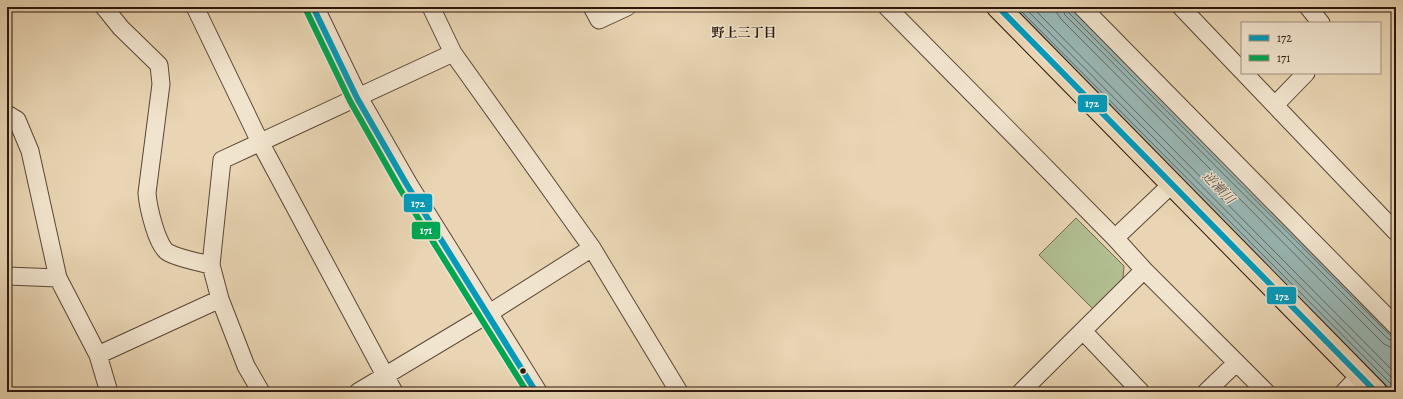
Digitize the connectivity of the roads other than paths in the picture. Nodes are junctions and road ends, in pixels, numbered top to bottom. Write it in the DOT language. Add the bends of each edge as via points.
graph roads {
  1 [pos="104,7"];
  2 [pos="196,7"];
  3 [pos="313,7"];
  4 [pos="430,7"];
  5 [pos="592,7"];
  6 [pos="628,7"];
  7 [pos="887,7"];
  8 [pos="998,7"];
  9 [pos="1082,7"];
  10 [pos="1181,7"];
  11 [pos="1308,7"];
  12 [pos="1320,22"];
  13 [pos="452,53"];
  14 [pos="1241,70"];
  15 [pos="1245,74"];
  16 [pos="1305,74"];
  17 [pos="357,98"];
  18 [pos="1275,105"];
  19 [pos="8,113"];
  20 [pos="260,142"];
  21 [pos="1172,184"];
  22 [pos="1396,232"];
  23 [pos="1115,238"];
  24 [pos="592,248"];
  25 [pos="211,265"];
  26 [pos="1144,270"];
  27 [pos="7,276"];
  28 [pos="58,278"];
  29 [pos="220,298"];
  30 [pos="488,314"];
  31 [pos="1396,324"];
  32 [pos="1083,331"];
  33 [pos="98,355"];
  34 [pos="1236,363"];
  35 [pos="1360,375"];
  36 [pos="384,377"];
  37 [pos="109,392"];
  38 [pos="261,392"];
  39 [pos="358,392"];
  40 [pos="394,392"];
  41 [pos="536,392"];
  42 [pos="679,392"];
  43 [pos="1021,392"];
  44 [pos="1141,392"];
  45 [pos="1206,392"];
  46 [pos="1266,392"];
  47 [pos="1344,392"];
  48 [pos="1376,392"];
  1 -- 25 [label="street" via="121,28 159,65 161,84 147,193 148,207 160,243 167,253"];
  2 -- 20 [label="street"];
  3 -- 17 [label="street"];
  4 -- 13 [label="street"];
  5 -- 6 [label="street" via="599,20"];
  7 -- 23 [label="street"];
  8 -- 21 [label="main road"];
  9 -- 31 [label="street"];
  10 -- 14 [label="street"];
  11 -- 12 [label="street"];
  13 -- 17 [label="street"];
  13 -- 24 [label="street"];
  15 -- 18 [label="street"];
  16 -- 18 [label="street"];
  17 -- 20 [label="street"];
  17 -- 30 [label="street" via="407,185"];
  18 -- 22 [label="street"];
  19 -- 28 [label="street" via="17,120 30,152"];
  20 -- 25 [label="street" via="222,160"];
  20 -- 36 [label="street"];
  21 -- 23 [label="street"];
  21 -- 35 [label="main road"];
  23 -- 26 [label="street"];
  24 -- 30 [label="street"];
  24 -- 42 [label="street"];
  25 -- 29 [label="street"];
  26 -- 32 [label="street"];
  26 -- 34 [label="street"];
  27 -- 28 [label="street"];
  28 -- 33 [label="street"];
  29 -- 33 [label="street"];
  29 -- 38 [label="street" via="246,366"];
  30 -- 36 [label="street"];
  30 -- 41 [label="street"];
  32 -- 43 [label="street"];
  32 -- 44 [label="street"];
  33 -- 37 [label="street"];
  34 -- 45 [label="street"];
  34 -- 46 [label="street"];
  35 -- 47 [label="street"];
  35 -- 48 [label="main road"];
  36 -- 39 [label="street"];
  36 -- 40 [label="street"];
}
